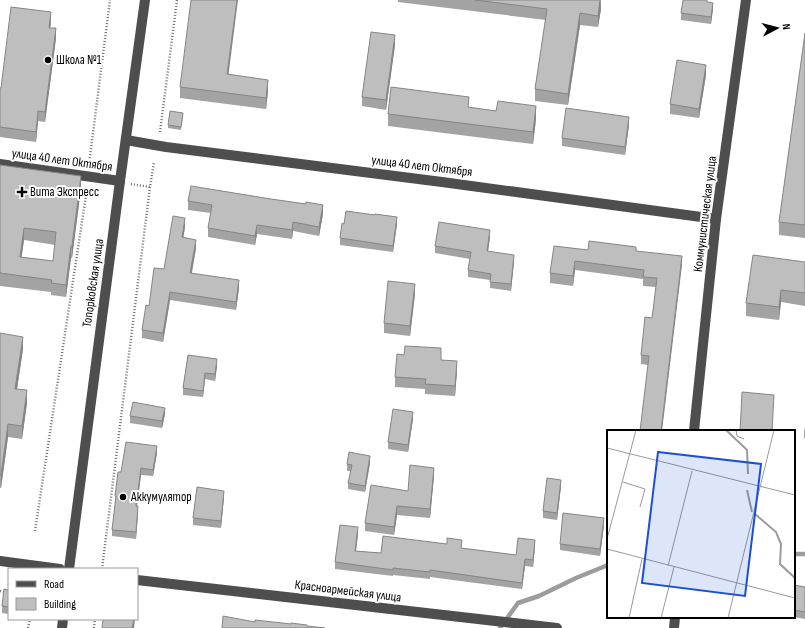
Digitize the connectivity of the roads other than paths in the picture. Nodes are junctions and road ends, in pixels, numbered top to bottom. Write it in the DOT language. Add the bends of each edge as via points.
graph roads {
  1 [pos="145,0"];
  2 [pos="746,0"];
  3 [pos="126,140"];
  4 [pos="0,164"];
  5 [pos="120,181"];
  6 [pos="716,219"];
  7 [pos="694,430"];
  8 [pos="0,561"];
  9 [pos="52,568"];
  10 [pos="69,568"];
  11 [pos="138,580"];
  12 [pos="675,618"];
  13 [pos="557,628"];
  14 [pos="674,628"];
  1 -- 3 [label="street, Топорковская улица"];
  2 -- 6 [label="street, Коммунистическая улица"];
  3 -- 5 [label="street, Топорковская улица"];
  3 -- 6 [label="street, улица 40 лет Октября"];
  4 -- 5 [label="street, улица 40 лет Октября"];
  5 -- 10 [label="street, Топорковская улица"];
  6 -- 7 [label="street, Коммунистическая улица"];
  8 -- 9 [label="street"];
  11 -- 13 [label="street, Красноармейская улица"];
  12 -- 14 [label="street"];
}
